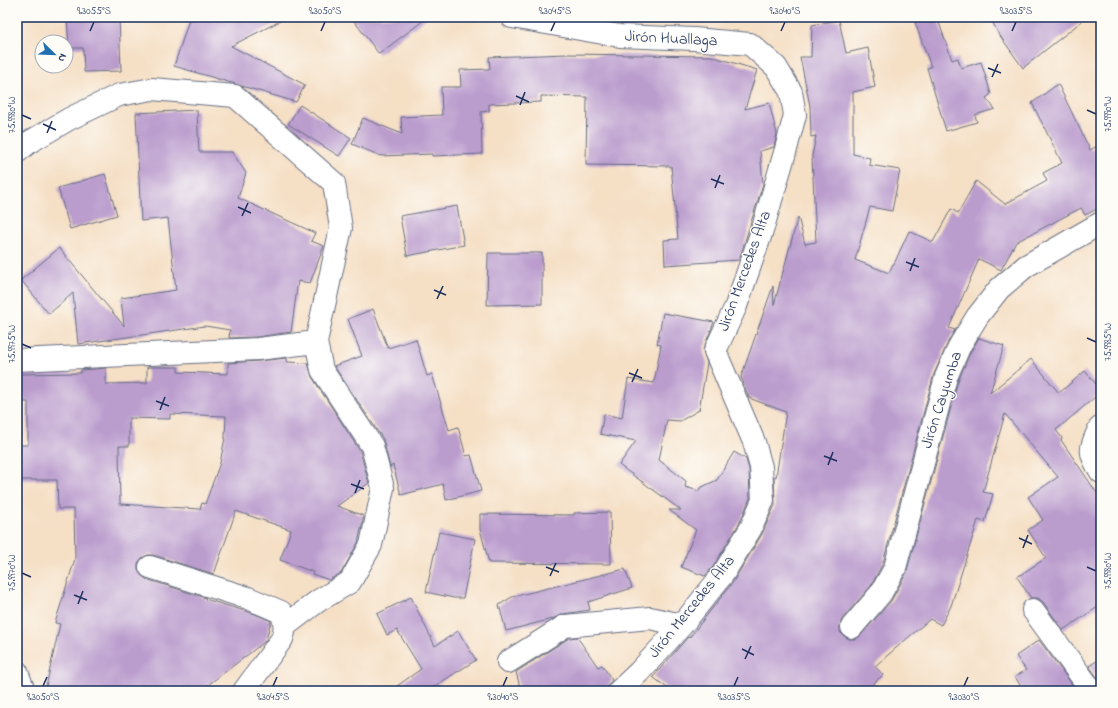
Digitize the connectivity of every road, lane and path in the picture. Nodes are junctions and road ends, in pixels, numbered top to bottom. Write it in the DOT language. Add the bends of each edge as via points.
graph roads {
  1 [pos="512,17"];
  2 [pos="776,67"];
  3 [pos="17,152"];
  4 [pos="1101,223"];
  5 [pos="316,342"];
  6 [pos="17,360"];
  7 [pos="1101,427"];
  8 [pos="1101,472"];
  9 [pos="150,567"];
  10 [pos="1033,610"];
  11 [pos="682,625"];
  12 [pos="285,626"];
  13 [pos="852,626"];
  14 [pos="508,662"];
  15 [pos="17,672"];
  16 [pos="24,691"];
  17 [pos="244,691"];
  18 [pos="619,691"];
  19 [pos="1092,691"];
  1 -- 2 [label="street, Jirón Huallaga" via="620,36 750,44"];
  2 -- 11 [label="street, Jirón Mercedes Alta" via="791,92 794,115 762,231 736,306 715,351 754,442 761,467 763,500 751,528 723,574"];
  3 -- 5 [label="street" via="69,119 119,95 152,89 235,96 334,183 341,228"];
  4 -- 13 [label="street, Jirón Cayumba" via="1026,266 999,289 960,345 946,377 895,568 881,593"];
  5 -- 6 [label="street" via="258,349"];
  5 -- 12 [label="street" via="322,370 372,446 383,488 370,545 350,582 318,600"];
  7 -- 8 [label="street" via="1091,448"];
  9 -- 12 [label="street" via="248,598 281,612"];
  10 -- 19 [label="street"];
  11 -- 14 [label="street" via="650,618 565,626"];
  11 -- 18 [label="street, Jirón Mercedes Alta"];
  12 -- 17 [label="street" via="282,639"];
  15 -- 16 [label="street"];
}
